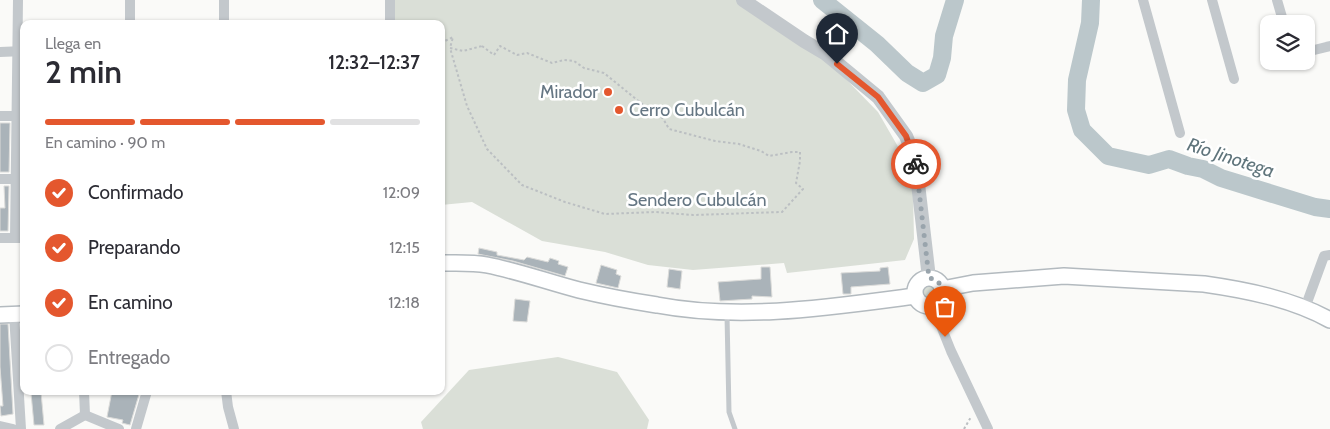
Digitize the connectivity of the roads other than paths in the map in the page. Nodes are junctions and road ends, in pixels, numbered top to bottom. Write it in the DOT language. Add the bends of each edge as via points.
graph roads {
  1 [pos="18,0"];
  2 [pos="130,0"];
  3 [pos="224,0"];
  4 [pos="390,0"];
  5 [pos="743,0"];
  6 [pos="1143,0"];
  7 [pos="1212,0"];
  8 [pos="1276,0"];
  9 [pos="1281,15"];
  10 [pos="130,20"];
  11 [pos="224,20"];
  12 [pos="390,20"];
  13 [pos="20,34"];
  14 [pos="1330,46"];
  15 [pos="1315,50"];
  16 [pos="20,51"];
  17 [pos="0,52"];
  18 [pos="1234,79"];
  19 [pos="0,116"];
  20 [pos="20,116"];
  21 [pos="1180,133"];
  22 [pos="0,179"];
  23 [pos="20,179"];
  24 [pos="0,238"];
  25 [pos="20,238"];
  26 [pos="1330,255"];
  27 [pos="445,263"];
  28 [pos="929,278"];
  29 [pos="942,288"];
  30 [pos="915,296"];
  31 [pos="933,306"];
  32 [pos="1305,308"];
  33 [pos="727,312"];
  34 [pos="13,314"];
  35 [pos="1330,320"];
  36 [pos="84,395"];
  37 [pos="145,395"];
  38 [pos="226,395"];
  39 [pos="85,415"];
  40 [pos="0,426"];
  41 [pos="13,429"];
  42 [pos="21,429"];
  43 [pos="60,429"];
  44 [pos="119,429"];
  45 [pos="136,429"];
  46 [pos="234,429"];
  47 [pos="735,429"];
  48 [pos="988,429"];
  1 -- 13 [label="street"];
  2 -- 10 [label="street"];
  3 -- 11 [label="street"];
  4 -- 12 [label="street"];
  5 -- 28 [label="street" via="826,54 878,97 906,136 915,158"];
  6 -- 21 [label="street"];
  7 -- 18 [label="street"];
  8 -- 9 [label="street"];
  14 -- 15 [label="street"];
  16 -- 17 [label="street"];
  19 -- 20 [label="street"];
  20 -- 23 [label="street"];
  22 -- 23 [label="street"];
  23 -- 25 [label="street"];
  24 -- 25 [label="street"];
  26 -- 32 [label="street" via="1324,256"];
  27 -- 33 [label="main road" via="486,265 658,306"];
  28 -- 29 [label="main road" via="938,281"];
  28 -- 30 [label="main road" via="918,284"];
  29 -- 31 [label="main road" via="941,300"];
  29 -- 32 [label="main road" via="1055,277 1094,278 1213,285"];
  30 -- 31 [label="main road" via="924,306"];
  30 -- 33 [label="main road" via="792,310"];
  31 -- 48 [label="street" via="950,351"];
  32 -- 35 [label="main road"];
  33 -- 47 [label="lane" via="729,412"];
  34 -- 42 [label="street"];
  36 -- 39 [label="street"];
  37 -- 45 [label="street"];
  38 -- 46 [label="street"];
  39 -- 43 [label="street"];
  39 -- 44 [label="street"];
  40 -- 41 [label="street"];
}
